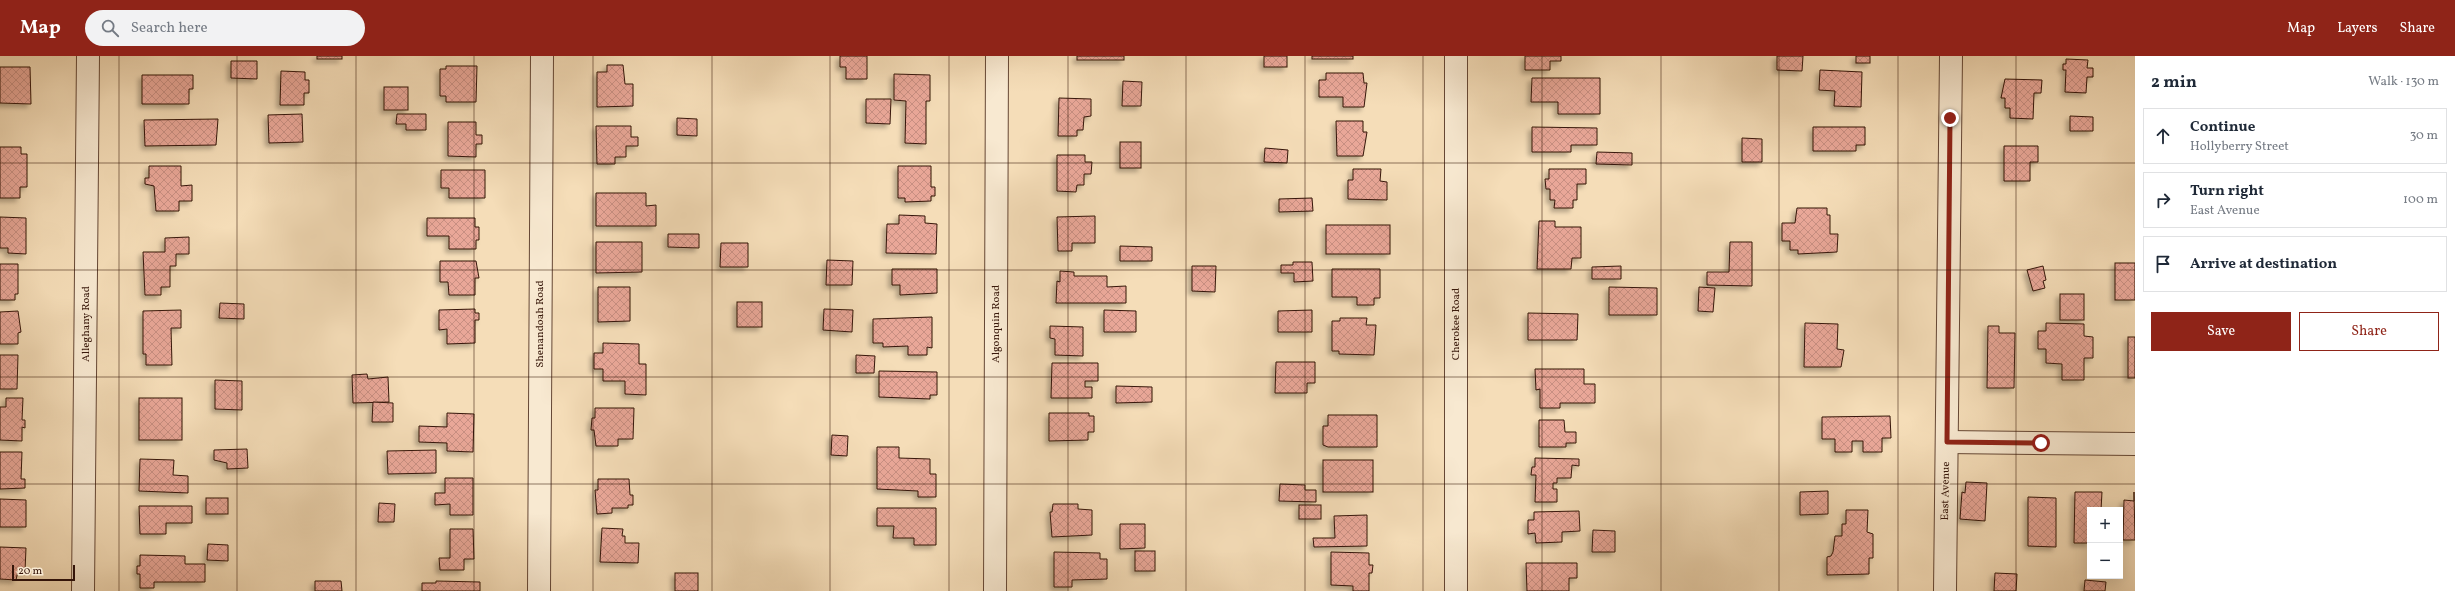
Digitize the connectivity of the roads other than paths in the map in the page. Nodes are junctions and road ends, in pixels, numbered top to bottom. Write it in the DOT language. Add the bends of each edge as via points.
graph roads {
  1 [pos="88,56"];
  2 [pos="542,56"];
  3 [pos="997,56"];
  4 [pos="1456,56"];
  5 [pos="1951,56"];
  6 [pos="1947,442"];
  7 [pos="2135,444"];
  8 [pos="83,591"];
  9 [pos="539,591"];
  10 [pos="995,591"];
  11 [pos="1456,591"];
  12 [pos="1945,591"];
  1 -- 8 [label="street, Alleghany Road"];
  2 -- 9 [label="street, Shenandoah Road"];
  3 -- 10 [label="street, Algonquin Road"];
  4 -- 11 [label="street, Cherokee Road"];
  5 -- 6 [label="street, East Avenue"];
  6 -- 7 [label="street"];
  6 -- 12 [label="street, East Avenue"];
}
